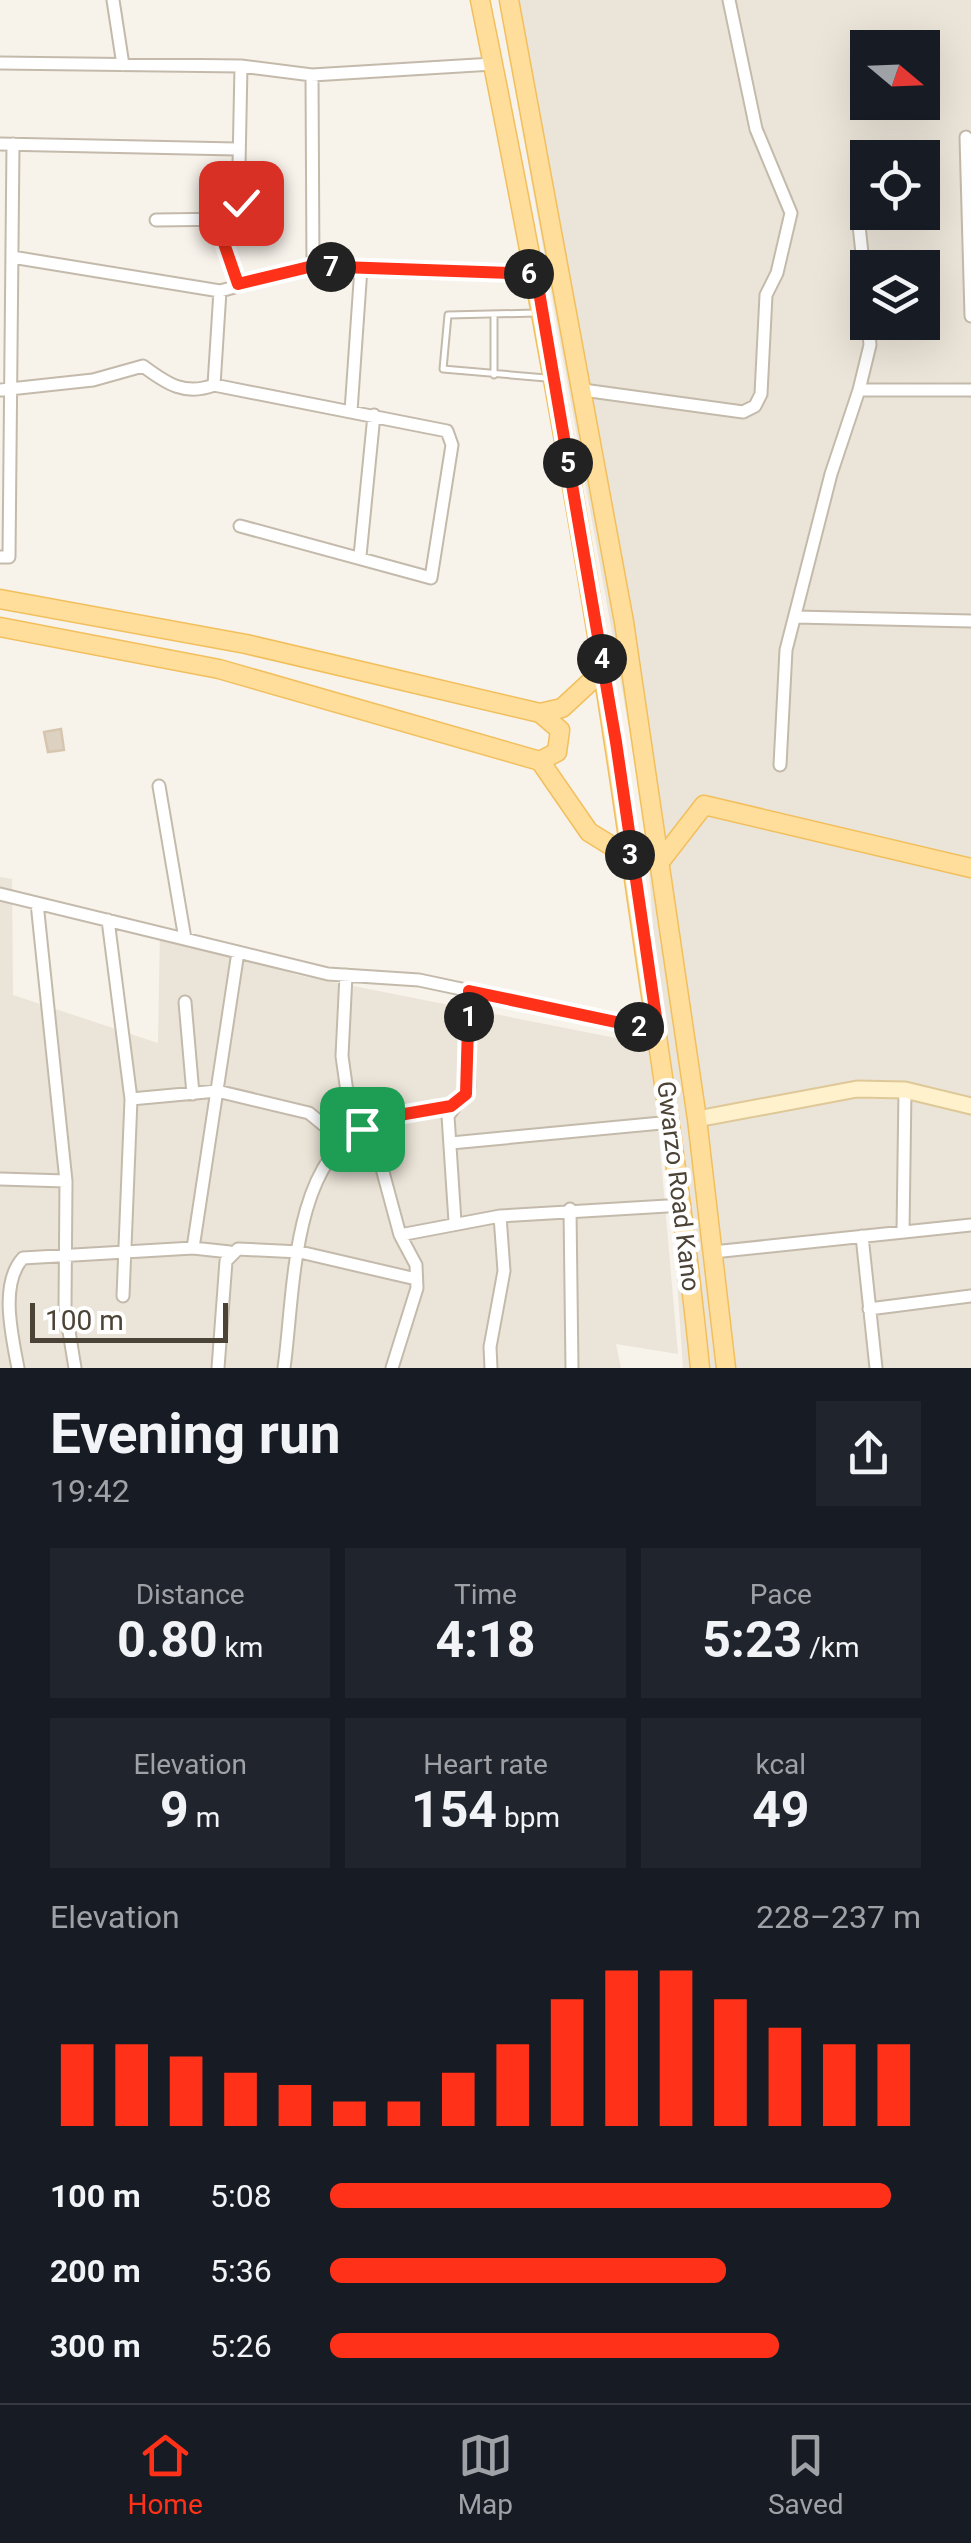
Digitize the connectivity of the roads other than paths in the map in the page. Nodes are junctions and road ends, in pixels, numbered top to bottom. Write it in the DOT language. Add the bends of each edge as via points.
graph roads {
  1 [pos="113,0"];
  2 [pos="480,0"];
  3 [pos="509,0"];
  4 [pos="729,0"];
  5 [pos="0,63"];
  6 [pos="494,64"];
  7 [pos="123,65"];
  8 [pos="241,66"];
  9 [pos="312,74"];
  10 [pos="966,138"];
  11 [pos="7,144"];
  12 [pos="236,149"];
  13 [pos="156,220"];
  14 [pos="216,220"];
  15 [pos="12,256"];
  16 [pos="313,266"];
  17 [pos="360,268"];
  18 [pos="536,274"];
  19 [pos="238,284"];
  20 [pos="220,291"];
  21 [pos="542,313"];
  22 [pos="494,314"];
  23 [pos="971,316"];
  24 [pos="870,340"];
  25 [pos="494,375"];
  26 [pos="554,378"];
  27 [pos="214,386"];
  28 [pos="583,390"];
  29 [pos="860,390"];
  30 [pos="971,390"];
  31 [pos="5,391"];
  32 [pos="350,410"];
  33 [pos="374,415"];
  34 [pos="240,526"];
  35 [pos="360,556"];
  36 [pos="0,557"];
  37 [pos="0,600"];
  38 [pos="795,617"];
  39 [pos="971,621"];
  40 [pos="0,626"];
  41 [pos="604,670"];
  42 [pos="540,714"];
  43 [pos="540,761"];
  44 [pos="780,766"];
  45 [pos="160,786"];
  46 [pos="631,858"];
  47 [pos="659,863"];
  48 [pos="971,868"];
  49 [pos="0,894"];
  50 [pos="37,903"];
  51 [pos="108,920"];
  52 [pos="185,939"];
  53 [pos="238,952"];
  54 [pos="346,976"];
  55 [pos="469,991"];
  56 [pos="185,1002"];
  57 [pos="658,1031"];
  58 [pos="905,1090"];
  59 [pos="217,1091"];
  60 [pos="194,1094"];
  61 [pos="131,1099"];
  62 [pos="451,1106"];
  63 [pos="971,1106"];
  64 [pos="696,1119"];
  65 [pos="672,1122"];
  66 [pos="361,1126"];
  67 [pos="451,1143"];
  68 [pos="336,1147"];
  69 [pos="0,1180"];
  70 [pos="66,1181"];
  71 [pos="684,1205"];
  72 [pos="570,1209"];
  73 [pos="500,1216"];
  74 [pos="455,1222"];
  75 [pos="971,1225"];
  76 [pos="903,1232"];
  77 [pos="400,1235"];
  78 [pos="862,1236"];
  79 [pos="194,1248"];
  80 [pos="230,1252"];
  81 [pos="300,1252"];
  82 [pos="713,1252"];
  83 [pos="126,1255"];
  84 [pos="67,1256"];
  85 [pos="416,1279"];
  86 [pos="123,1296"];
  87 [pos="971,1296"];
  88 [pos="870,1309"];
  89 [pos="18,1368"];
  90 [pos="76,1368"];
  91 [pos="218,1368"];
  92 [pos="284,1368"];
  93 [pos="392,1368"];
  94 [pos="491,1368"];
  95 [pos="572,1368"];
  96 [pos="700,1368"];
  97 [pos="726,1368"];
  98 [pos="876,1368"];
  1 -- 7 [label="street"];
  2 -- 6 [label="main road, Gwarzo Road Kano"];
  3 -- 28 [label="main road"];
  4 -- 28 [label="street" via="756,129 791,213 766,294 761,394 743,412"];
  5 -- 7 [label="street"];
  6 -- 9 [label="street"];
  6 -- 18 [label="main road, Gwarzo Road Kano"];
  7 -- 8 [label="street"];
  8 -- 9 [label="street"];
  8 -- 12 [label="street"];
  9 -- 16 [label="street"];
  10 -- 23 [label="street"];
  11 -- 12 [label="street"];
  11 -- 15 [label="street"];
  12 -- 14 [label="street" via="238,215"];
  13 -- 14 [label="street"];
  14 -- 19 [label="street"];
  15 -- 20 [label="street"];
  15 -- 31 [label="street"];
  16 -- 17 [label="street"];
  16 -- 19 [label="street"];
  17 -- 18 [label="street"];
  17 -- 32 [label="street"];
  18 -- 21 [label="main road, Gwarzo Road Kano"];
  19 -- 20 [label="street"];
  20 -- 27 [label="street"];
  21 -- 22 [label="lane"];
  21 -- 26 [label="main road, Gwarzo Road Kano"];
  22 -- 25 [label="lane"];
  22 -- 25 [label="lane" via="448,315 442,369"];
  24 -- 29 [label="street"];
  25 -- 26 [label="lane"];
  26 -- 41 [label="main road, Gwarzo Road Kano"];
  27 -- 31 [label="street" via="196,392 177,388 143,366"];
  27 -- 32 [label="street"];
  28 -- 47 [label="main road"];
  29 -- 30 [label="street"];
  29 -- 38 [label="street"];
  31 -- 36 [label="street" via="8,557"];
  32 -- 33 [label="street"];
  33 -- 35 [label="street"];
  33 -- 35 [label="street" via="434,426 446,431 452,446 431,578"];
  34 -- 35 [label="street"];
  37 -- 42 [label="main road" via="246,644"];
  38 -- 39 [label="street"];
  38 -- 44 [label="street" via="782,692"];
  40 -- 43 [label="main road" via="219,670"];
  41 -- 42 [label="main road" via="562,708"];
  41 -- 46 [label="main road, Gwarzo Road Kano"];
  42 -- 43 [label="main road" via="560,730 557,752"];
  43 -- 46 [label="main road" via="588,832"];
  45 -- 52 [label="street"];
  46 -- 57 [label="main road, Gwarzo Road Kano"];
  47 -- 48 [label="main road" via="704,805"];
  47 -- 64 [label="main road"];
  49 -- 50 [label="street"];
  50 -- 51 [label="street"];
  50 -- 70 [label="street"];
  51 -- 52 [label="street"];
  51 -- 61 [label="street"];
  52 -- 53 [label="street"];
  53 -- 54 [label="street"];
  53 -- 59 [label="street"];
  54 -- 55 [label="street"];
  54 -- 66 [label="street" via="342,1056 348,1099"];
  55 -- 57 [label="street"];
  55 -- 62 [label="street" via="469,1086"];
  56 -- 60 [label="street"];
  57 -- 65 [label="main road, Gwarzo Road Kano"];
  58 -- 63 [label="street"];
  58 -- 64 [label="street" via="857,1089"];
  58 -- 76 [label="street"];
  59 -- 60 [label="street"];
  59 -- 68 [label="street" via="309,1113"];
  59 -- 79 [label="street"];
  60 -- 61 [label="street"];
  61 -- 83 [label="street"];
  62 -- 66 [label="street"];
  62 -- 67 [label="street"];
  64 -- 82 [label="main road"];
  65 -- 67 [label="street"];
  65 -- 71 [label="main road, Gwarzo Road Kano"];
  66 -- 68 [label="street"];
  66 -- 77 [label="street" via="380,1162"];
  67 -- 74 [label="street"];
  68 -- 81 [label="street" via="307,1202"];
  69 -- 70 [label="street"];
  70 -- 84 [label="street"];
  71 -- 72 [label="street"];
  71 -- 96 [label="main road, Gwarzo Road Kano"];
  72 -- 73 [label="street"];
  72 -- 95 [label="street"];
  73 -- 74 [label="street"];
  73 -- 94 [label="street" via="504,1271"];
  74 -- 77 [label="street"];
  75 -- 76 [label="street"];
  76 -- 78 [label="street"];
  77 -- 85 [label="street"];
  78 -- 82 [label="street"];
  78 -- 88 [label="street"];
  79 -- 80 [label="street"];
  79 -- 83 [label="street"];
  80 -- 81 [label="street"];
  80 -- 91 [label="street"];
  81 -- 85 [label="street"];
  81 -- 92 [label="street"];
  82 -- 97 [label="main road"];
  83 -- 84 [label="street"];
  83 -- 86 [label="street"];
  84 -- 89 [label="street" via="22,1258 10,1268 2,1288"];
  84 -- 90 [label="street" via="66,1308"];
  85 -- 93 [label="street"];
  87 -- 88 [label="street"];
  88 -- 98 [label="street"];
}
